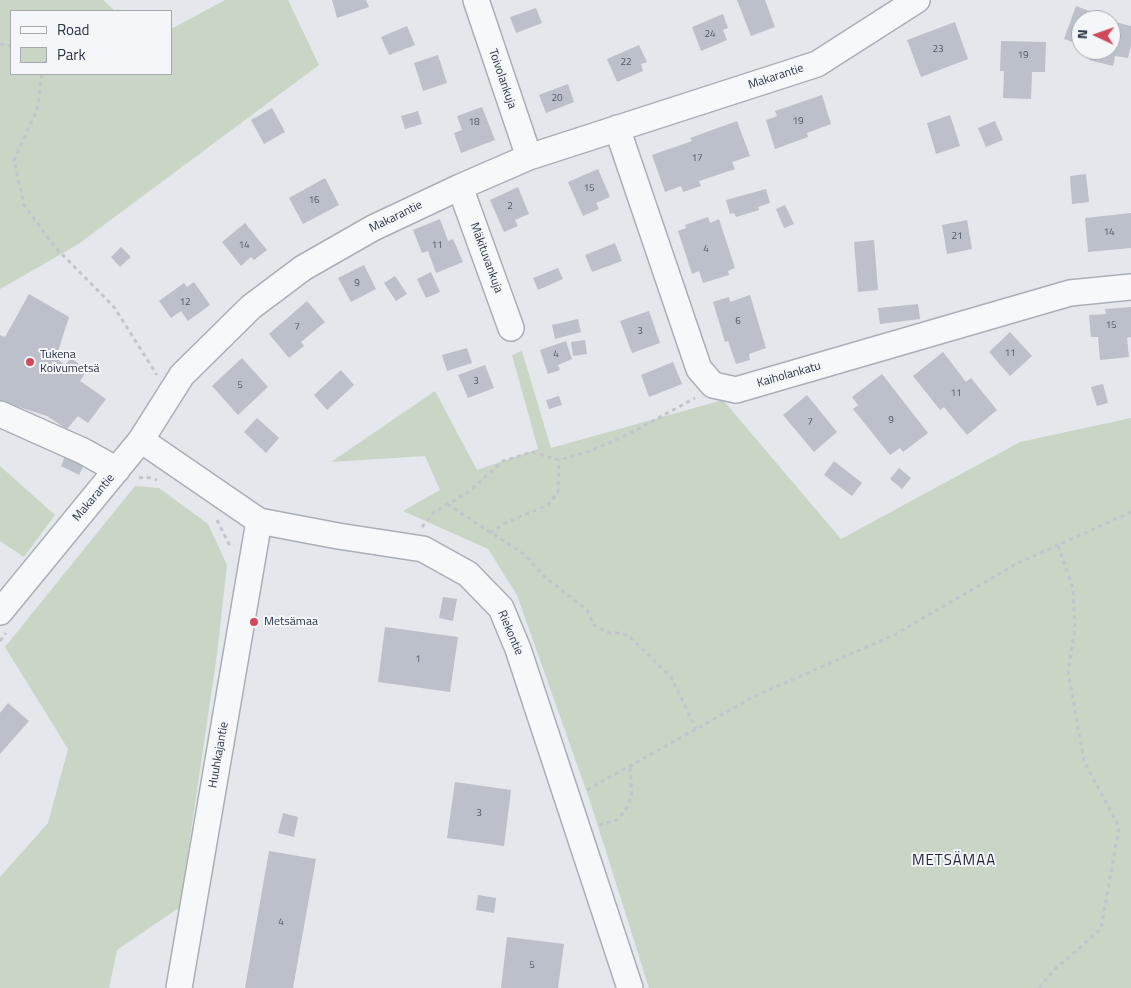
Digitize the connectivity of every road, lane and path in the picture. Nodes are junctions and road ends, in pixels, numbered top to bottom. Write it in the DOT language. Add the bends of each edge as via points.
graph roads {
  1 [pos="476,0"];
  2 [pos="917,0"];
  3 [pos="42,75"];
  4 [pos="617,128"];
  5 [pos="529,157"];
  6 [pos="460,187"];
  7 [pos="1131,287"];
  8 [pos="511,328"];
  9 [pos="713,385"];
  10 [pos="169,395"];
  11 [pos="0,414"];
  12 [pos="141,440"];
  13 [pos="559,460"];
  14 [pos="124,475"];
  15 [pos="160,480"];
  16 [pos="447,504"];
  17 [pos="1131,512"];
  18 [pos="216,518"];
  19 [pos="259,522"];
  20 [pos="490,533"];
  21 [pos="1058,545"];
  22 [pos="405,546"];
  23 [pos="232,551"];
  24 [pos="3,622"];
  25 [pos="0,641"];
  26 [pos="696,730"];
  27 [pos="630,766"];
  28 [pos="568,800"];
  29 [pos="578,830"];
  30 [pos="179,988"];
  31 [pos="630,988"];
  32 [pos="1039,988"];
  1 -- 5 [label="street, Toivolankuja"];
  2 -- 4 [label="street, Makarantie" via="817,64"];
  3 -- 10 [label="path" via="37,110 14,160 24,205 54,246 114,307"];
  4 -- 5 [label="street, Makarantie"];
  4 -- 9 [label="street" via="699,369"];
  5 -- 6 [label="street, Makarantie"];
  6 -- 8 [label="street, Mäkituvankuja"];
  6 -- 10 [label="street, Makarantie" via="373,228 303,268 251,306 182,375"];
  7 -- 9 [label="street, Kaiholankatu" via="1070,293 736,390"];
  9 -- 13 [label="path" via="629,434"];
  10 -- 12 [label="street, Makarantie"];
  11 -- 14 [label="street" via="83,451"];
  12 -- 14 [label="street, Makarantie"];
  12 -- 19 [label="street, Riekontie"];
  13 -- 16 [label="path" via="532,452 503,461 467,493"];
  13 -- 20 [label="path" via="558,492 548,505"];
  14 -- 15 [label="path"];
  14 -- 24 [label="street, Makarantie"];
  16 -- 20 [label="path"];
  16 -- 22 [label="path" via="434,512"];
  17 -- 21 [label="path"];
  18 -- 23 [label="path"];
  19 -- 22 [label="street, Riekontie"];
  19 -- 30 [label="street, Huuhkajantie"];
  20 -- 26 [label="path" via="524,554 545,578 587,610 594,624 609,633 629,636 671,677"];
  21 -- 26 [label="path" via="1014,565 896,634 755,696"];
  21 -- 32 [label="path" via="1073,589 1075,628 1068,671 1084,761 1119,827 1101,929 1054,970"];
  22 -- 28 [label="street, Riekontie" via="423,549 468,574 501,608 518,649"];
  24 -- 25 [label="path"];
  26 -- 27 [label="path"];
  27 -- 28 [label="path"];
  27 -- 29 [label="path" via="632,796 625,811 617,820"];
  28 -- 29 [label="street, Riekontie"];
  29 -- 31 [label="street, Riekontie"];
}
